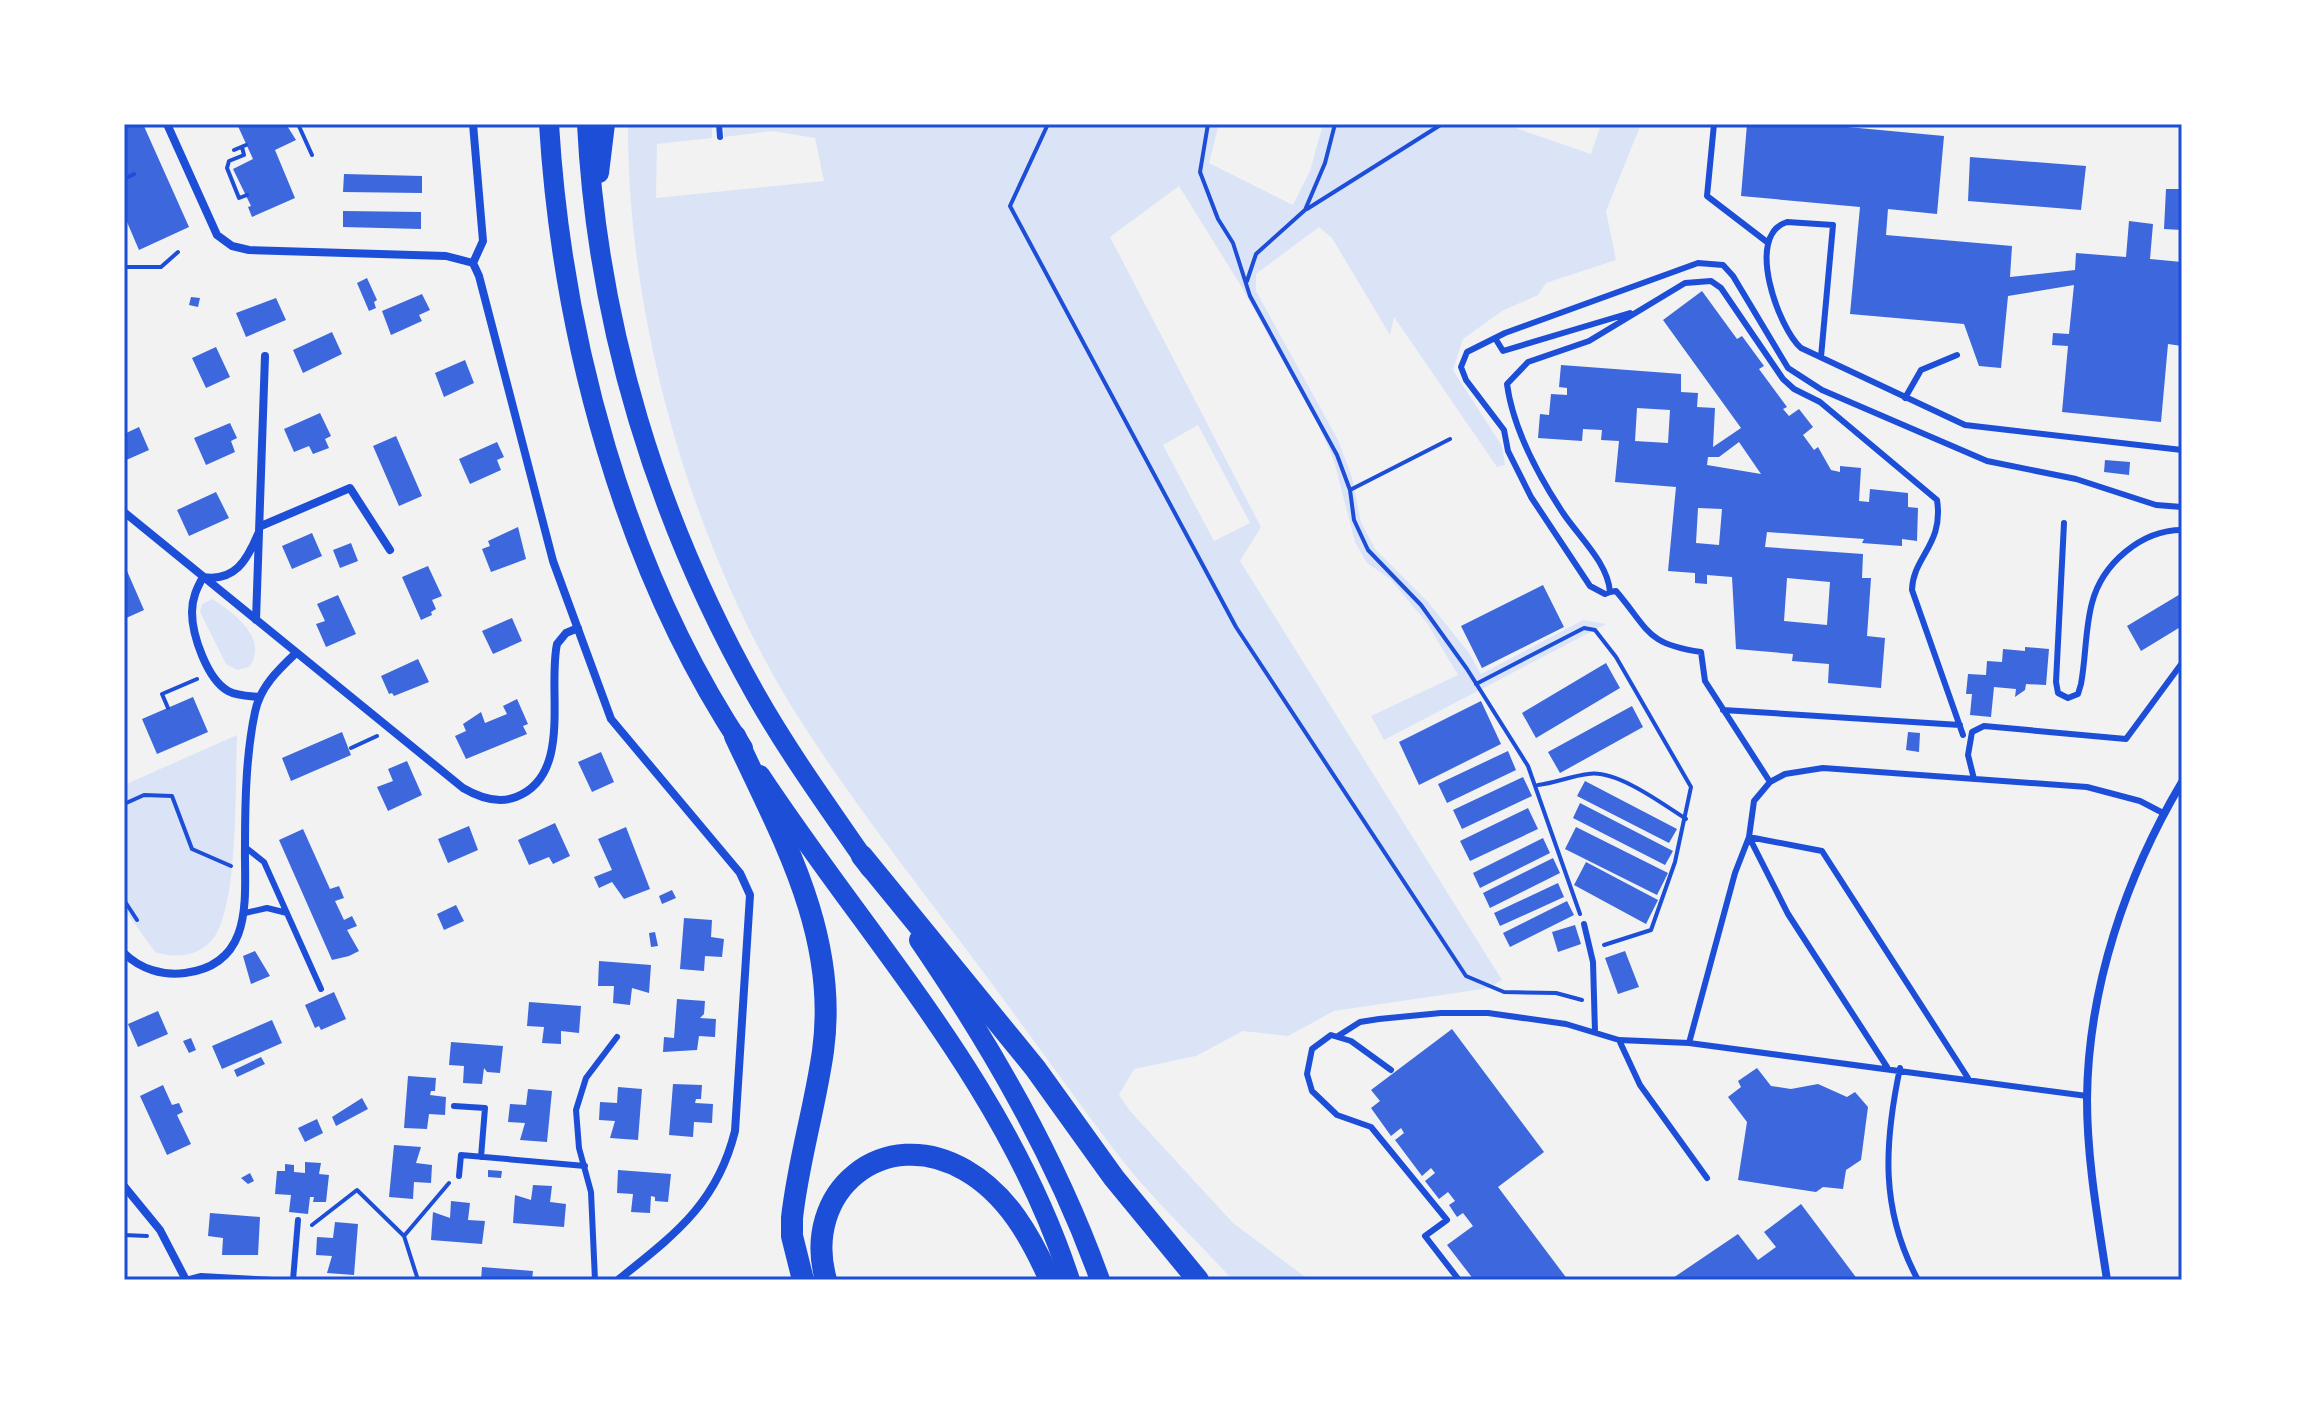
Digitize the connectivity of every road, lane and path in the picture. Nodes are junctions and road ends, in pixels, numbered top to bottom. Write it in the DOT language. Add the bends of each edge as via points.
graph roads {
  1 [pos="167,124"];
  2 [pos="298,124"];
  3 [pos="473,124"];
  4 [pos="547,124"];
  5 [pos="587,124"];
  6 [pos="605,124"];
  7 [pos="719,124"];
  8 [pos="1048,124"];
  9 [pos="1208,124"];
  10 [pos="1335,124"];
  11 [pos="1442,124"];
  12 [pos="1714,124"];
  13 [pos="720,137"];
  14 [pos="234,150"];
  15 [pos="312,155"];
  16 [pos="134,174"];
  17 [pos="124,179"];
  18 [pos="247,195"];
  19 [pos="1305,210"];
  20 [pos="595,216"];
  21 [pos="1767,242"];
  22 [pos="178,252"];
  23 [pos="473,263"];
  24 [pos="124,267"];
  25 [pos="1247,281"];
  26 [pos="1634,312"];
  27 [pos="1495,338"];
  28 [pos="1957,355"];
  29 [pos="265,356"];
  30 [pos="1821,357"];
  31 [pos="1905,398"];
  32 [pos="1450,439"];
  33 [pos="2182,450"];
  34 [pos="1350,490"];
  35 [pos="2182,507"];
  36 [pos="124,512"];
  37 [pos="2064,523"];
  38 [pos="261,526"];
  39 [pos="2182,530"];
  40 [pos="390,550"];
  41 [pos="203,577"];
  42 [pos="1610,592"];
  43 [pos="256,620"];
  44 [pos="578,628"];
  45 [pos="296,653"];
  46 [pos="2182,663"];
  47 [pos="212,672"];
  48 [pos="1476,684"];
  49 [pos="259,697"];
  50 [pos="168,708"];
  51 [pos="1723,710"];
  52 [pos="1960,725"];
  53 [pos="1963,735"];
  54 [pos="378,736"];
  55 [pos="735,736"];
  56 [pos="351,748"];
  57 [pos="1974,779"];
  58 [pos="1770,782"];
  59 [pos="2182,782"];
  60 [pos="1536,785"];
  61 [pos="124,804"];
  62 [pos="2163,813"];
  63 [pos="1686,819"];
  64 [pos="1749,837"];
  65 [pos="245,847"];
  66 [pos="862,856"];
  67 [pos="246,868"];
  68 [pos="124,900"];
  69 [pos="245,913"];
  70 [pos="287,913"];
  71 [pos="137,920"];
  72 [pos="1584,924"];
  73 [pos="1590,948"];
  74 [pos="124,953"];
  75 [pos="321,989"];
  76 [pos="1596,1004"];
  77 [pos="1595,1032"];
  78 [pos="1338,1036"];
  79 [pos="617,1037"];
  80 [pos="1619,1040"];
  81 [pos="1689,1043"];
  82 [pos="1887,1067"];
  83 [pos="1900,1068"];
  84 [pos="1391,1070"];
  85 [pos="1968,1078"];
  86 [pos="2087,1096"];
  87 [pos="454,1106"];
  88 [pos="481,1157"];
  89 [pos="585,1166"];
  90 [pos="459,1176"];
  91 [pos="1707,1178"];
  92 [pos="124,1186"];
  93 [pos="298,1220"];
  94 [pos="297,1236"];
  95 [pos="404,1236"];
  96 [pos="186,1280"];
  97 [pos="274,1280"];
  98 [pos="293,1280"];
  99 [pos="418,1280"];
  100 [pos="595,1280"];
  101 [pos="618,1280"];
  102 [pos="803,1280"];
  103 [pos="826,1280"];
  104 [pos="1050,1280"];
  105 [pos="1070,1280"];
  106 [pos="1100,1280"];
  107 [pos="1198,1280"];
  108 [pos="1459,1280"];
  109 [pos="1918,1280"];
  110 [pos="2107,1280"];
  1 -- 23 [label="street" via="220,237 238,249 446,256"];
  2 -- 15 [label="path"];
  3 -- 23 [label="street" via="483,241"];
  4 -- 55 [label="highway" via="574,323 605,439 665,600"];
  5 -- 20 [label="highway"];
  6 -- 20 [label="highway"];
  7 -- 13 [label="lane"];
  8 -- 76 [label="path" via="1010,206 1236,627 1466,976 1504,992 1556,993"];
  9 -- 25 [label="path" via="1200,172"];
  10 -- 19 [label="path"];
  11 -- 19 [label="path"];
  12 -- 21 [label="lane" via="1707,196"];
  14 -- 18 [label="path" via="244,146 244,155 229,161 227,168 239,198"];
  16 -- 17 [label="path"];
  19 -- 25 [label="path" via="1256,254"];
  20 -- 66 [label="highway" via="628,383 684,551 758,699"];
  21 -- 30 [label="lane" via="1766,271 1789,333 1801,348"];
  21 -- 30 [label="lane" via="1787,222 1833,225"];
  22 -- 24 [label="path" via="161,267"];
  23 -- 44 [label="street" via="553,561"];
  25 -- 34 [label="path" via="1250,296 1323,424"];
  26 -- 27 [label="lane" via="1503,351"];
  26 -- 42 [label="lane" via="1589,341 1528,362 1507,384 1521,435 1562,512 1606,573"];
  26 -- 52 [label="lane" via="1685,283 1711,281 1783,379 1831,411 1937,500 1938,527 1912,578 1912,590"];
  27 -- 35 [label="lane" via="1677,269 1698,263 1723,265 1788,368 1822,390 1987,461 2076,479 2156,505"];
  27 -- 42 [label="lane" via="1467,352 1461,367 1466,380 1504,430 1508,451 1531,497 1590,586 1599,594"];
  28 -- 31 [label="lane" via="1921,370"];
  29 -- 38 [label="street"];
  30 -- 31 [label="lane"];
  31 -- 33 [label="lane" via="1977,428"];
  32 -- 34 [label="path"];
  34 -- 48 [label="path" via="1354,520 1368,550 1421,605"];
  36 -- 41 [label="street"];
  37 -- 39 [label="lane" via="2056,682 2058,693 2068,698 2078,694 2091,604 2105,576 2142,540"];
  38 -- 40 [label="street" via="350,488"];
  38 -- 41 [label="street" via="237,570"];
  38 -- 43 [label="street"];
  41 -- 43 [label="street"];
  41 -- 47 [label="street" via="194,594 193,625"];
  42 -- 51 [label="lane" via="1616,591 1655,641 1701,652 1705,681"];
  43 -- 45 [label="street"];
  44 -- 45 [label="street" via="557,644 546,771 529,790 507,799 484,798 463,788"];
  44 -- 101 [label="street" via="611,719 740,873 751,908 735,1131 726,1162 694,1215"];
  45 -- 49 [label="street"];
  46 -- 57 [label="lane" via="2126,739 1984,726 1972,732 1968,755"];
  47 -- 49 [label="street" via="231,692"];
  47 -- 50 [label="path" via="162,694"];
  48 -- 60 [label="path"];
  48 -- 63 [label="path" via="1584,628 1595,630 1691,787"];
  49 -- 65 [label="street" via="248,769"];
  51 -- 52 [label="lane"];
  51 -- 58 [label="lane"];
  52 -- 53 [label="lane"];
  54 -- 56 [label="path"];
  55 -- 102 [label="highway" via="811,905 825,975 823,1050 792,1218"];
  55 -- 105 [label="highway" via="970,1070 1022,1161"];
  57 -- 58 [label="lane" via="1802,768"];
  57 -- 62 [label="lane" via="2087,787"];
  58 -- 64 [label="lane" via="1754,801"];
  59 -- 62 [label="street"];
  60 -- 63 [label="path" via="1589,773 1612,778 1650,794"];
  60 -- 72 [label="path"];
  61 -- 67 [label="path" via="144,795 172,796 192,849"];
  62 -- 86 [label="street" via="2114,934 2094,1023"];
  63 -- 73 [label="path" via="1651,930"];
  64 -- 81 [label="lane"];
  64 -- 82 [label="lane" via="1788,914"];
  64 -- 85 [label="lane" via="1822,851"];
  65 -- 67 [label="street"];
  65 -- 70 [label="lane" via="264,862"];
  66 -- 106 [label="highway" via="949,983 1023,1106"];
  66 -- 107 [label="highway"];
  67 -- 69 [label="street"];
  68 -- 71 [label="path"];
  69 -- 70 [label="lane" via="267,908"];
  69 -- 74 [label="street" via="226,953 203,969 163,973"];
  70 -- 75 [label="lane"];
  72 -- 73 [label="lane"];
  73 -- 76 [label="lane"];
  76 -- 77 [label="lane"];
  77 -- 78 [label="lane" via="1526,1017 1466,1012 1360,1022"];
  77 -- 80 [label="lane"];
  78 -- 84 [label="lane"];
  78 -- 108 [label="lane" via="1325,1037 1312,1049 1307,1074 1312,1091 1337,1115 1371,1127 1447,1220 1425,1236"];
  79 -- 89 [label="lane" via="595,1061 579,1097 576,1124"];
  80 -- 81 [label="lane"];
  80 -- 91 [label="lane" via="1640,1085"];
  81 -- 82 [label="lane"];
  82 -- 83 [label="lane"];
  83 -- 85 [label="lane"];
  83 -- 109 [label="lane" via="1888,1133 1887,1186 1898,1238"];
  85 -- 86 [label="lane"];
  86 -- 110 [label="street" via="2091,1170"];
  87 -- 88 [label="lane" via="485,1108"];
  88 -- 89 [label="lane"];
  88 -- 90 [label="lane" via="461,1155"];
  89 -- 100 [label="lane"];
  90 -- 95 [label="path"];
  92 -- 96 [label="street" via="160,1230"];
  93 -- 94 [label="lane"];
  94 -- 95 [label="path" via="357,1190"];
  94 -- 98 [label="lane"];
  95 -- 99 [label="path"];
  96 -- 97 [label="lane"];
  103 -- 104 [label="highway" via="823,1232 841,1189 876,1160 916,1154 955,1165 988,1187 1021,1225"];
}
